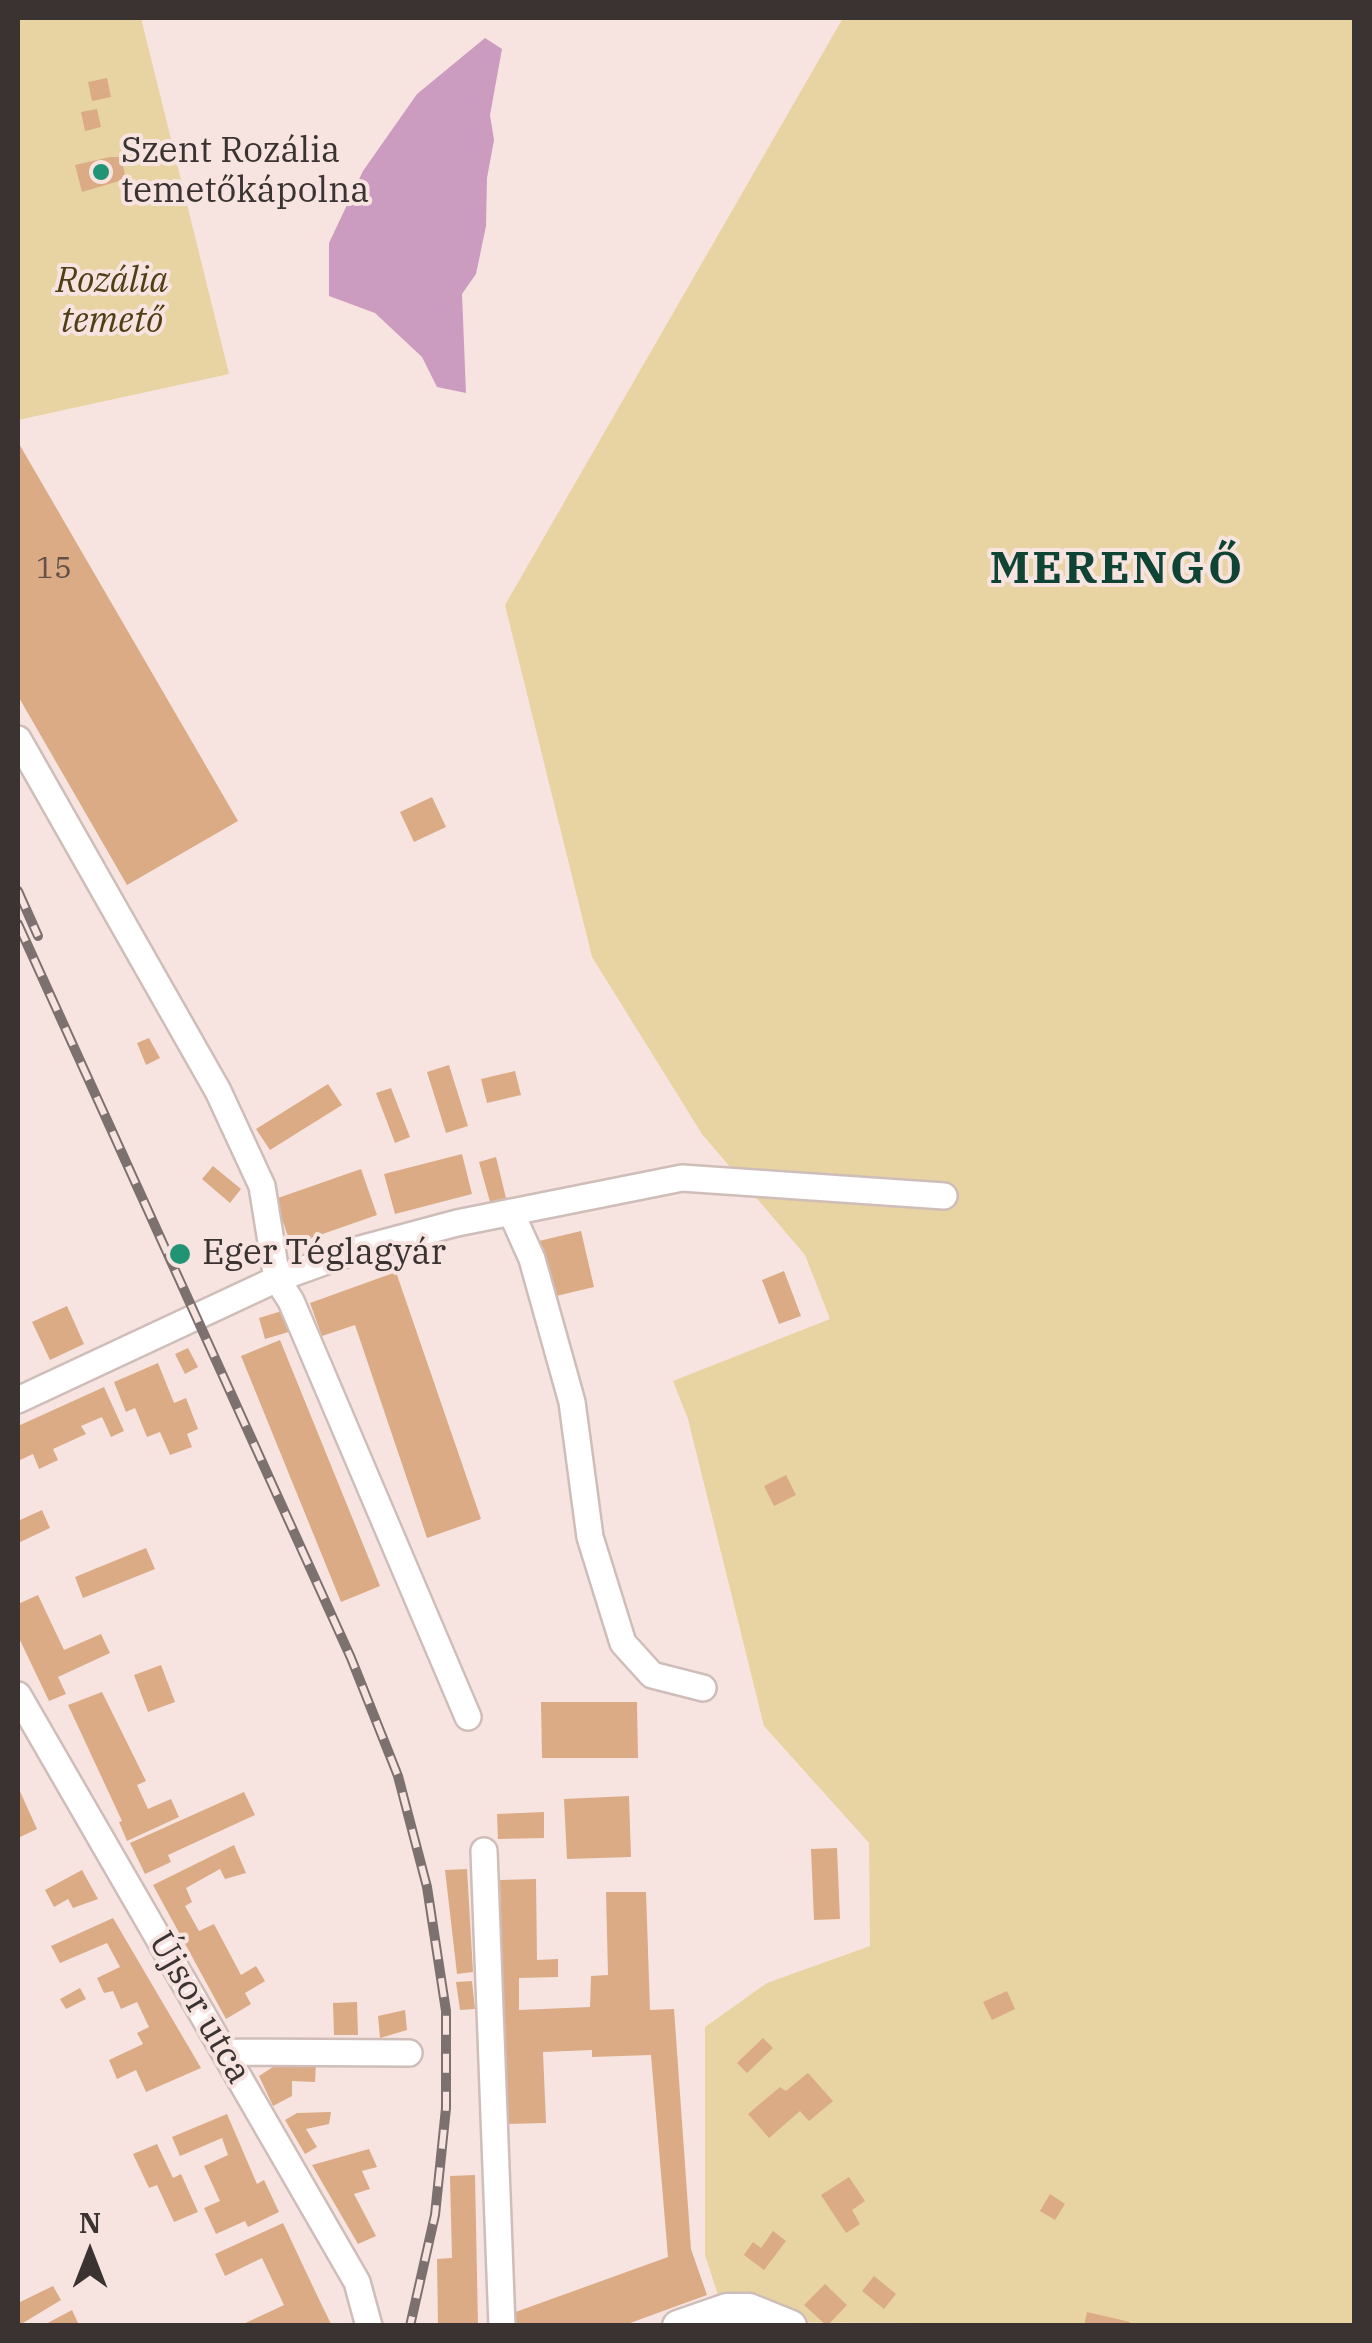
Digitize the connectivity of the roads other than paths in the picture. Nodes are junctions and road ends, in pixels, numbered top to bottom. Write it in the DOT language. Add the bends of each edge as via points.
graph roads {
  1 [pos="18,739"];
  2 [pos="944,1196"];
  3 [pos="511,1212"];
  4 [pos="277,1279"];
  5 [pos="18,1400"];
  6 [pos="703,1688"];
  7 [pos="18,1695"];
  8 [pos="468,1716"];
  9 [pos="484,1851"];
  10 [pos="225,2052"];
  11 [pos="409,2053"];
  12 [pos="369,2326"];
  13 [pos="502,2326"];
  14 [pos="678,2326"];
  15 [pos="791,2326"];
  1 -- 4 [label="street" via="218,1091 262,1186"];
  2 -- 3 [label="street" via="682,1178"];
  3 -- 4 [label="street" via="360,1249"];
  3 -- 6 [label="street" via="532,1259 572,1402 590,1537 622,1643 652,1675"];
  4 -- 5 [label="street"];
  4 -- 8 [label="street"];
  7 -- 10 [label="street, Újsor utca"];
  9 -- 13 [label="street"];
  10 -- 11 [label="street"];
  10 -- 12 [label="street, Újsor utca" via="357,2282"];
  14 -- 15 [label="main road" via="728,2309"];
}
